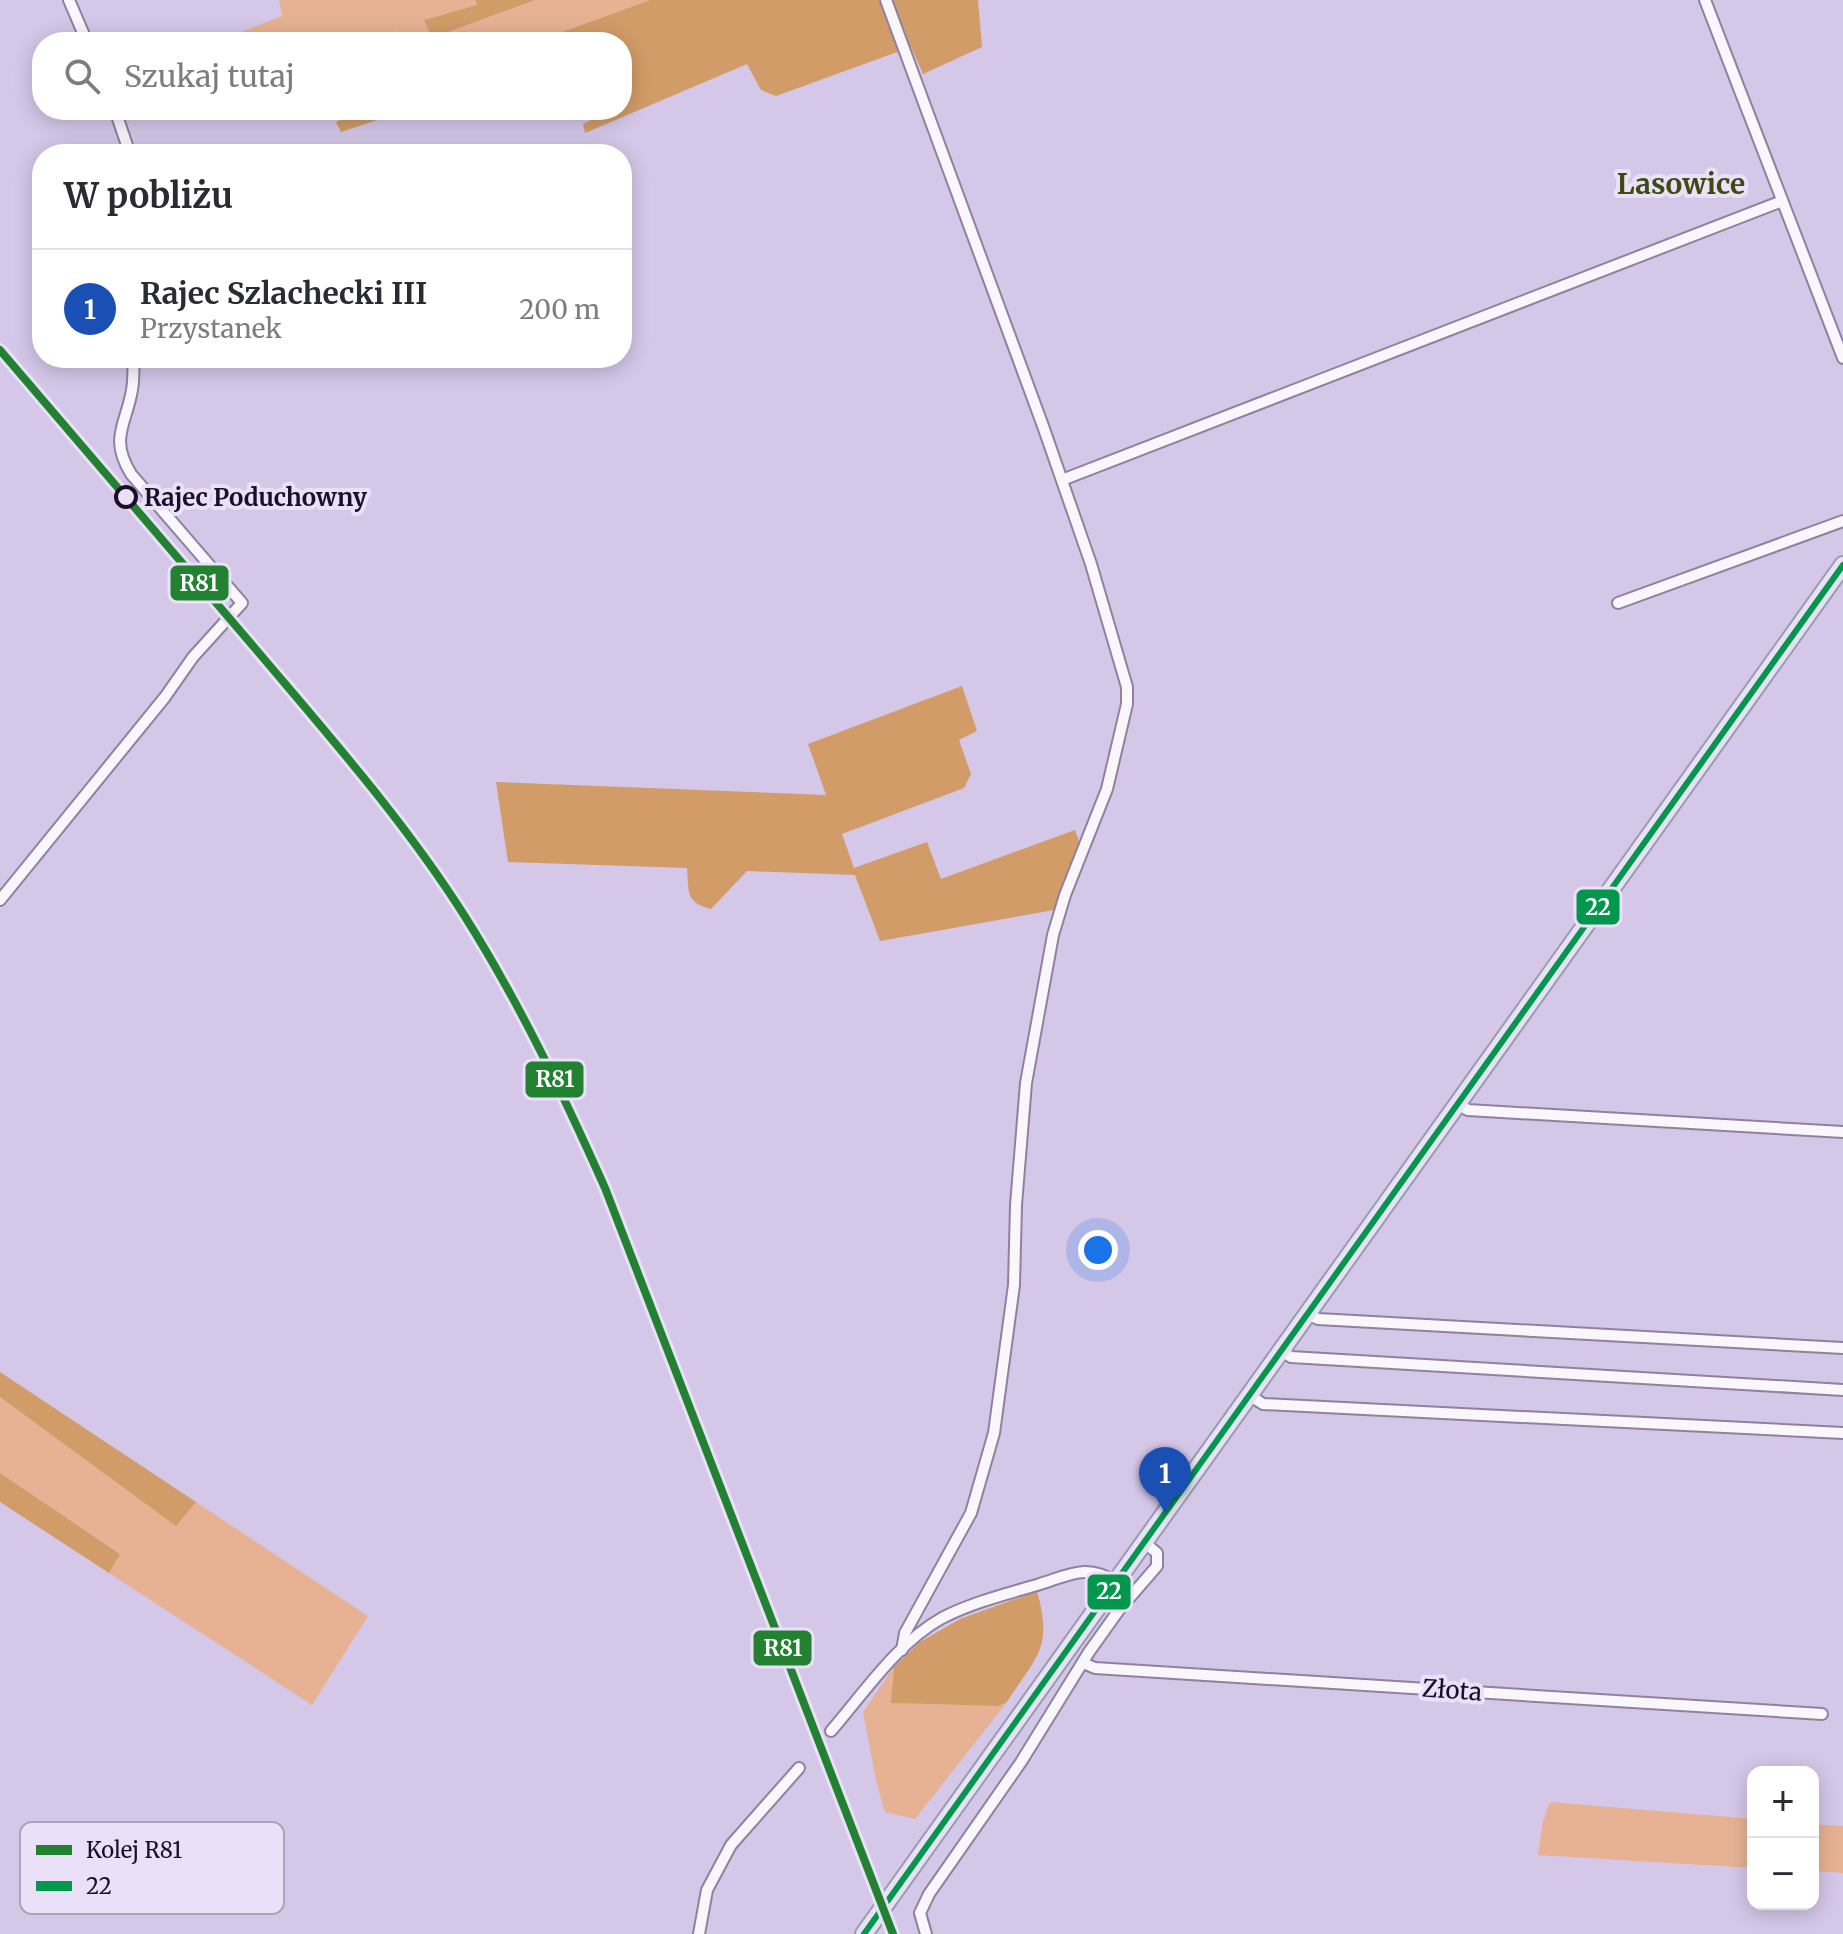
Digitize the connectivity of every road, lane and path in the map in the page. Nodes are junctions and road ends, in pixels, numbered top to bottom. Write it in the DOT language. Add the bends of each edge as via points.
graph roads {
  1 [pos="69,0"];
  2 [pos="886,0"];
  3 [pos="1705,0"];
  4 [pos="83,32"];
  5 [pos="118,120"];
  6 [pos="127,144"];
  7 [pos="1782,201"];
  8 [pos="1843,358"];
  9 [pos="133,368"];
  10 [pos="1062,480"];
  11 [pos="1843,521"];
  12 [pos="1843,565"];
  13 [pos="1618,603"];
  14 [pos="0,900"];
  15 [pos="1457,1104"];
  16 [pos="1843,1132"];
  17 [pos="1307,1314"];
  18 [pos="1843,1348"];
  19 [pos="1281,1351"];
  20 [pos="1843,1390"];
  21 [pos="1249,1395"];
  22 [pos="1843,1433"];
  23 [pos="1144,1542"];
  24 [pos="1115,1582"];
  25 [pos="902,1650"];
  26 [pos="1083,1663"];
  27 [pos="1822,1714"];
  28 [pos="831,1731"];
  29 [pos="799,1768"];
  30 [pos="699,1934"];
  31 [pos="864,1934"];
  32 [pos="926,1934"];
  1 -- 4 [label="street"];
  2 -- 10 [label="street"];
  3 -- 7 [label="street"];
  5 -- 6 [label="street"];
  7 -- 8 [label="street"];
  7 -- 10 [label="street"];
  9 -- 14 [label="street" via="119,434 123,461 242,603"];
  10 -- 25 [label="street" via="1111,628 1127,704 1107,789 1053,935 1026,1083 1014,1285 994,1433 971,1513 905,1633"];
  11 -- 13 [label="street"];
  12 -- 15 [label="main road"];
  15 -- 16 [label="street" via="1468,1110"];
  15 -- 17 [label="main road"];
  17 -- 18 [label="street" via="1333,1320"];
  17 -- 19 [label="main road"];
  19 -- 20 [label="street" via="1291,1357"];
  19 -- 21 [label="main road"];
  21 -- 22 [label="street" via="1263,1404"];
  21 -- 23 [label="main road"];
  23 -- 24 [label="main road"];
  23 -- 26 [label="street" via="1157,1553 1157,1566"];
  24 -- 25 [label="street" via="1082,1572 976,1602 940,1619"];
  24 -- 31 [label="main road"];
  25 -- 28 [label="street"];
  26 -- 27 [label="street, Złota" via="1095,1668"];
  26 -- 32 [label="street" via="929,1894 920,1913"];
  29 -- 30 [label="street" via="731,1845 707,1890"];
}
